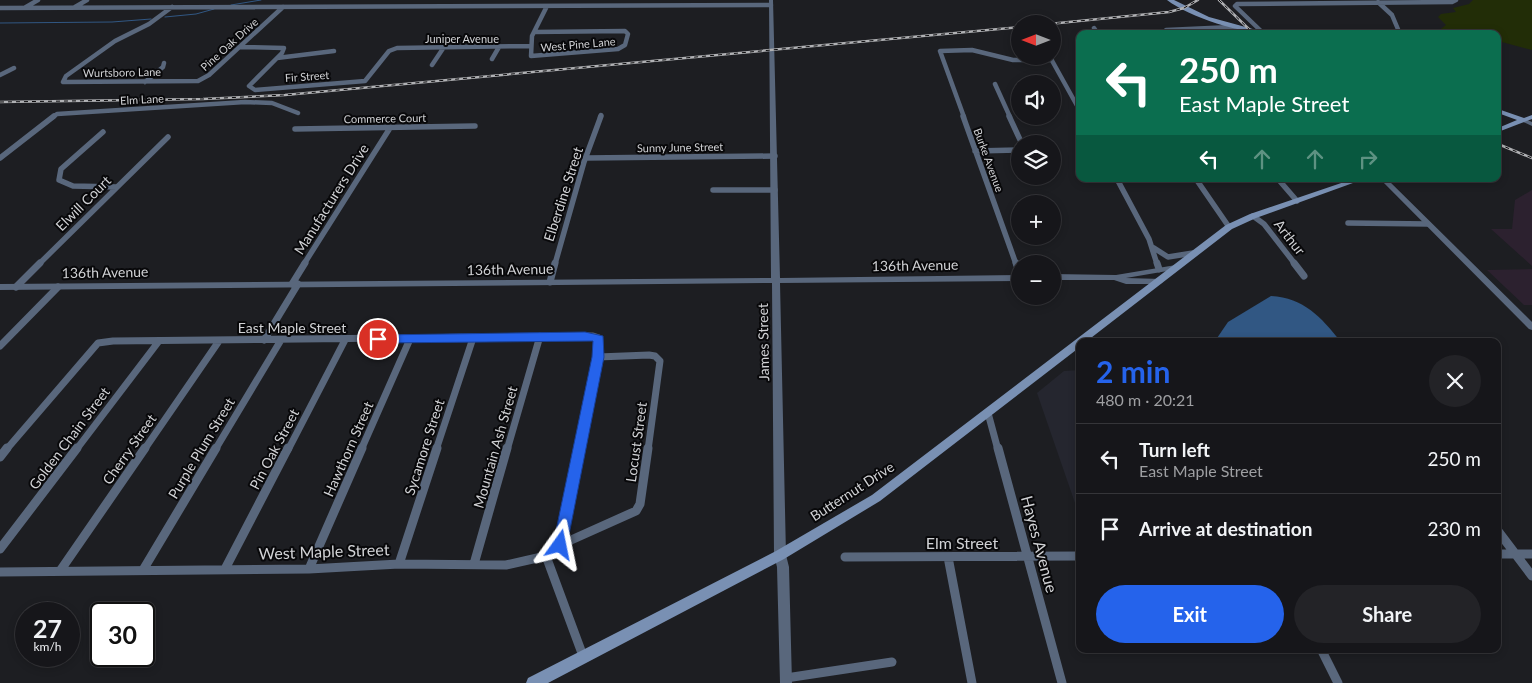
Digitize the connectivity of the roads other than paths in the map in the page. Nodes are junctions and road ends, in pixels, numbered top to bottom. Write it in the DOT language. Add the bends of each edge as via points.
graph roads {
  1 [pos="38,0"];
  2 [pos="87,0"];
  3 [pos="604,0"];
  4 [pos="1170,0"];
  5 [pos="1456,0"];
  6 [pos="1376,1"];
  7 [pos="227,2"];
  8 [pos="771,2"];
  9 [pos="547,6"];
  10 [pos="602,6"];
  11 [pos="26,7"];
  12 [pos="75,7"];
  13 [pos="172,7"];
  14 [pos="220,7"];
  15 [pos="283,7"];
  16 [pos="0,8"];
  17 [pos="1214,23"];
  18 [pos="1166,30"];
  19 [pos="1242,30"];
  20 [pos="1262,30"];
  21 [pos="1398,30"];
  22 [pos="534,32"];
  23 [pos="530,46"];
  24 [pos="240,47"];
  25 [pos="444,47"];
  26 [pos="499,47"];
  27 [pos="334,51"];
  28 [pos="277,58"];
  29 [pos="492,59"];
  30 [pos="1011,60"];
  31 [pos="164,63"];
  32 [pos="432,65"];
  33 [pos="1055,65"];
  34 [pos="14,68"];
  35 [pos="0,75"];
  36 [pos="365,81"];
  37 [pos="145,82"];
  38 [pos="181,82"];
  39 [pos="995,84"];
  40 [pos="1076,104"];
  41 [pos="1501,112"];
  42 [pos="298,113"];
  43 [pos="601,115"];
  44 [pos="1532,117"];
  45 [pos="1523,120"];
  46 [pos="1532,124"];
  47 [pos="475,126"];
  48 [pos="295,128"];
  49 [pos="390,128"];
  50 [pos="1501,129"];
  51 [pos="103,132"];
  52 [pos="1018,135"];
  53 [pos="168,137"];
  54 [pos="1011,150"];
  55 [pos="975,151"];
  56 [pos="774,156"];
  57 [pos="0,158"];
  58 [pos="586,158"];
  59 [pos="1119,182"];
  60 [pos="1198,182"];
  61 [pos="1281,182"];
  62 [pos="1351,182"];
  63 [pos="1386,182"];
  64 [pos="117,187"];
  65 [pos="713,190"];
  66 [pos="775,190"];
  67 [pos="1297,201"];
  68 [pos="1253,216"];
  69 [pos="1348,223"];
  70 [pos="1428,224"];
  71 [pos="1229,227"];
  72 [pos="1152,246"];
  73 [pos="1194,253"];
  74 [pos="1012,255"];
  75 [pos="1159,275"];
  76 [pos="1011,276"];
  77 [pos="1304,276"];
  78 [pos="1115,277"];
  79 [pos="1061,278"];
  80 [pos="777,280"];
  81 [pos="550,282"];
  82 [pos="295,284"];
  83 [pos="0,287"];
  84 [pos="16,287"];
  85 [pos="58,287"];
  86 [pos="1532,327"];
  87 [pos="540,336"];
  88 [pos="474,338"];
  89 [pos="1081,338"];
  90 [pos="410,339"];
  91 [pos="264,340"];
  92 [pos="281,340"];
  93 [pos="345,340"];
  94 [pos="219,341"];
  95 [pos="158,342"];
  96 [pos="1076,342"];
  97 [pos="1,344"];
  98 [pos="598,357"];
  99 [pos="988,413"];
  100 [pos="0,457"];
  101 [pos="636,511"];
  102 [pos="1501,535"];
  103 [pos="560,545"];
  104 [pos="0,549"];
  105 [pos="1501,554"];
  106 [pos="1515,554"];
  107 [pos="1532,554"];
  108 [pos="780,555"];
  109 [pos="546,556"];
  110 [pos="1028,556"];
  111 [pos="1076,556"];
  112 [pos="948,557"];
  113 [pos="844,558"];
  114 [pos="399,564"];
  115 [pos="474,564"];
  116 [pos="225,569"];
  117 [pos="309,569"];
  118 [pos="143,570"];
  119 [pos="0,572"];
  120 [pos="60,572"];
  121 [pos="1532,576"];
  122 [pos="1322,653"];
  123 [pos="583,656"];
  124 [pos="892,662"];
  125 [pos="786,681"];
  126 [pos="533,683"];
  127 [pos="972,683"];
  128 [pos="1062,683"];
  129 [pos="1338,683"];
  1 -- 11 [label="street"];
  2 -- 12 [label="street"];
  3 -- 10 [label="street"];
  4 -- 17 [label="main road"];
  5 -- 6 [label="street"];
  6 -- 20 [label="street" via="1235,6"];
  6 -- 21 [label="street" via="1392,15"];
  7 -- 14 [label="street"];
  8 -- 10 [label="street"];
  8 -- 56 [label="street, James Street"];
  9 -- 10 [label="street"];
  9 -- 15 [label="street"];
  9 -- 22 [label="street"];
  11 -- 12 [label="street"];
  11 -- 16 [label="street"];
  12 -- 13 [label="street"];
  13 -- 14 [label="street"];
  13 -- 37 [label="street, Wurtsboro Lane" via="149,24 106,47 66,76 63,82"];
  14 -- 15 [label="street"];
  15 -- 24 [label="street, Pine Oak Drive"];
  17 -- 18 [label="street"];
  17 -- 19 [label="main road"];
  22 -- 23 [label="street"];
  22 -- 23 [label="street, West Pine Lane" via="628,32 624,46 618,49 533,56"];
  23 -- 26 [label="street, Juniper Avenue"];
  24 -- 28 [label="street" via="284,48"];
  24 -- 38 [label="street, Pine Oak Drive" via="205,78"];
  25 -- 26 [label="street, Juniper Avenue"];
  25 -- 32 [label="street"];
  25 -- 36 [label="street, Juniper Avenue" via="389,51"];
  26 -- 29 [label="street"];
  27 -- 28 [label="street"];
  28 -- 36 [label="street, Fir Street" via="249,86 251,89"];
  30 -- 55 [label="street, Burke Avenue" via="972,50 940,51"];
  31 -- 37 [label="street"];
  33 -- 40 [label="street"];
  34 -- 35 [label="street"];
  37 -- 38 [label="street, Wurtsboro Lane"];
  39 -- 52 [label="street"];
  41 -- 45 [label="main road"];
  42 -- 57 [label="street, Elm Lane" via="272,103 245,102 57,114"];
  43 -- 58 [label="street, Elberdine Street"];
  44 -- 45 [label="main road"];
  45 -- 46 [label="street"];
  45 -- 50 [label="main road"];
  47 -- 49 [label="street, Commerce Court"];
  48 -- 49 [label="street, Commerce Court"];
  49 -- 82 [label="street, Manufacturers Drive"];
  51 -- 64 [label="street" via="60,169 58,180 72,186"];
  53 -- 64 [label="street, Elwill Court"];
  54 -- 55 [label="street"];
  55 -- 74 [label="street, Burke Avenue"];
  56 -- 58 [label="street, Sunny June Street"];
  56 -- 66 [label="street, James Street"];
  58 -- 81 [label="street, Elberdine Street"];
  59 -- 72 [label="street"];
  60 -- 71 [label="street"];
  61 -- 67 [label="street"];
  62 -- 67 [label="main road, Butternut Drive"];
  63 -- 70 [label="street"];
  64 -- 84 [label="street, Elwill Court"];
  65 -- 66 [label="street"];
  66 -- 80 [label="street, James Street"];
  67 -- 68 [label="main road, Butternut Drive"];
  68 -- 71 [label="main road, Butternut Drive"];
  68 -- 77 [label="street, Arthur" via="1264,224"];
  69 -- 70 [label="street"];
  70 -- 86 [label="street"];
  71 -- 73 [label="main road, Butternut Drive"];
  72 -- 73 [label="street" via="1168,257"];
  72 -- 75 [label="street"];
  73 -- 75 [label="main road, Butternut Drive"];
  75 -- 78 [label="street" via="1126,281"];
  75 -- 89 [label="main road, Butternut Drive"];
  76 -- 80 [label="street, 136th Avenue"];
  78 -- 79 [label="street"];
  80 -- 81 [label="street, 136th Avenue"];
  80 -- 108 [label="street, James Street"];
  81 -- 82 [label="street, 136th Avenue"];
  82 -- 85 [label="street, 136th Avenue"];
  82 -- 91 [label="street, Manufacturers Drive"];
  83 -- 84 [label="street, 136th Avenue"];
  84 -- 85 [label="street, 136th Avenue"];
  85 -- 97 [label="street"];
  87 -- 88 [label="street, East Maple Street"];
  87 -- 98 [label="street, East Maple Street" via="599,338"];
  87 -- 115 [label="street, Mountain Ash Street"];
  88 -- 90 [label="street, East Maple Street"];
  88 -- 114 [label="street, Sycamore Street"];
  90 -- 93 [label="street, East Maple Street"];
  90 -- 117 [label="street, Hawthorn Street"];
  91 -- 92 [label="street, East Maple Street"];
  91 -- 94 [label="street, East Maple Street"];
  92 -- 93 [label="street, East Maple Street"];
  92 -- 118 [label="street, Purple Plum Street"];
  93 -- 116 [label="street, Pin Oak Street"];
  94 -- 95 [label="street, East Maple Street"];
  94 -- 120 [label="street, Cherry Street"];
  95 -- 100 [label="street, East Maple Street" via="98,343"];
  95 -- 104 [label="street, Golden Chain Street"];
  96 -- 99 [label="main road, Butternut Drive"];
  98 -- 101 [label="street, Locust Street" via="655,356 660,361 642,491"];
  98 -- 103 [label="street"];
  99 -- 108 [label="main road, Butternut Drive" via="876,498"];
  99 -- 110 [label="street, Hayes Avenue"];
  101 -- 103 [label="street, West Maple Street"];
  102 -- 106 [label="street"];
  103 -- 109 [label="street, West Maple Street"];
  105 -- 106 [label="street"];
  106 -- 107 [label="street"];
  106 -- 121 [label="street"];
  108 -- 123 [label="main road, Butternut Drive"];
  108 -- 125 [label="street, James Street"];
  109 -- 115 [label="street, West Maple Street" via="506,565"];
  109 -- 123 [label="street"];
  110 -- 111 [label="street, Elm Street"];
  110 -- 112 [label="street, Elm Street"];
  110 -- 128 [label="street, Hayes Avenue"];
  112 -- 113 [label="street, Elm Street"];
  112 -- 127 [label="street"];
  114 -- 115 [label="street, West Maple Street"];
  114 -- 117 [label="street, West Maple Street"];
  116 -- 117 [label="street, West Maple Street"];
  116 -- 118 [label="street, West Maple Street"];
  118 -- 120 [label="street, West Maple Street"];
  119 -- 120 [label="street, West Maple Street"];
  122 -- 129 [label="street"];
  123 -- 126 [label="main road, Butternut Drive"];
  124 -- 125 [label="street"];
}
